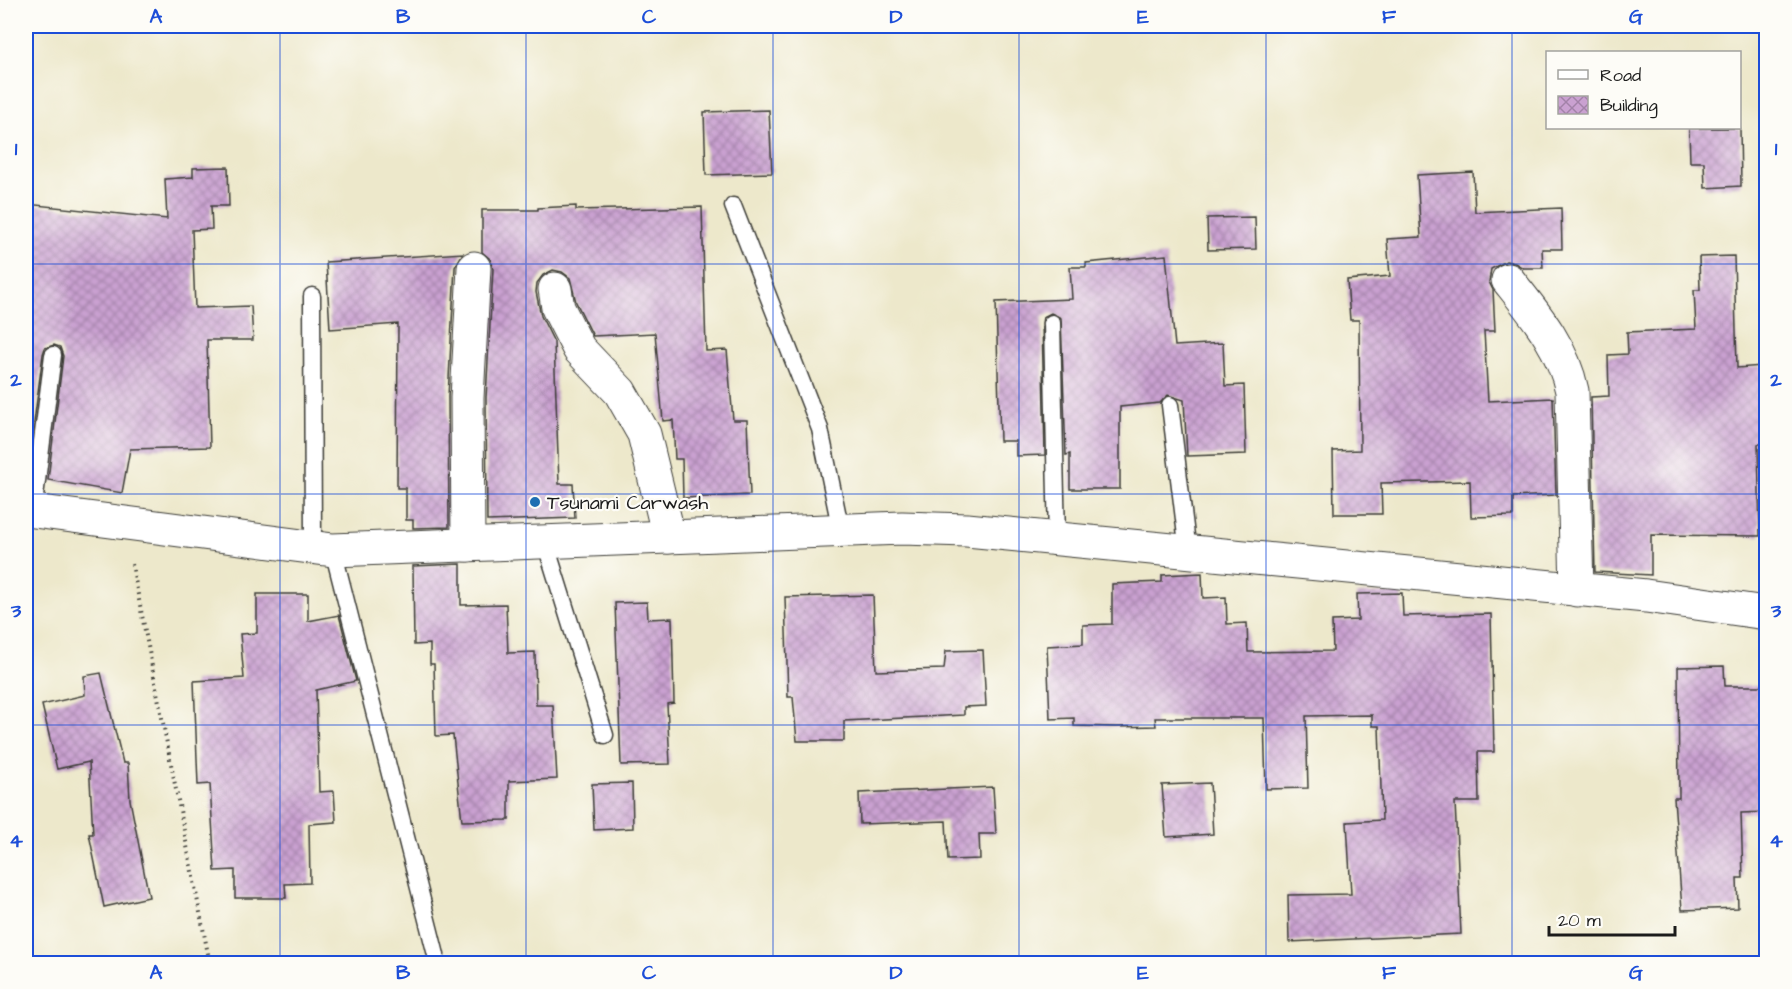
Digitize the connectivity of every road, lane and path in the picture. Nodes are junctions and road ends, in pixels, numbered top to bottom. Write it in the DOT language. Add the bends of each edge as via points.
graph roads {
  1 [pos="733,206"];
  2 [pos="474,268"];
  3 [pos="1508,280"];
  4 [pos="555,289"];
  5 [pos="312,296"];
  6 [pos="1052,323"];
  7 [pos="53,355"];
  8 [pos="1170,405"];
  9 [pos="29,511"];
  10 [pos="124,524"];
  11 [pos="841,531"];
  12 [pos="669,537"];
  13 [pos="1057,539"];
  14 [pos="545,542"];
  15 [pos="468,545"];
  16 [pos="323,549"];
  17 [pos="1188,552"];
  18 [pos="1577,590"];
  19 [pos="1767,613"];
  20 [pos="605,735"];
  21 [pos="436,955"];
  22 [pos="210,963"];
  1 -- 11 [label="lane" via="820,429"];
  2 -- 15 [label="street" via="467,398"];
  3 -- 18 [label="street" via="1542,324 1567,367 1572,391"];
  4 -- 12 [label="street" via="558,308 579,349 620,392 644,434"];
  5 -- 16 [label="lane"];
  6 -- 13 [label="lane"];
  7 -- 9 [label="lane"];
  8 -- 17 [label="lane"];
  9 -- 10 [label="street"];
  10 -- 16 [label="street"];
  10 -- 22 [label="path"];
  11 -- 12 [label="street"];
  11 -- 13 [label="street" via="967,530"];
  12 -- 14 [label="street"];
  13 -- 17 [label="street"];
  14 -- 15 [label="street"];
  14 -- 20 [label="lane"];
  15 -- 16 [label="street"];
  16 -- 21 [label="lane"];
  17 -- 18 [label="street"];
  18 -- 19 [label="street"];
}
